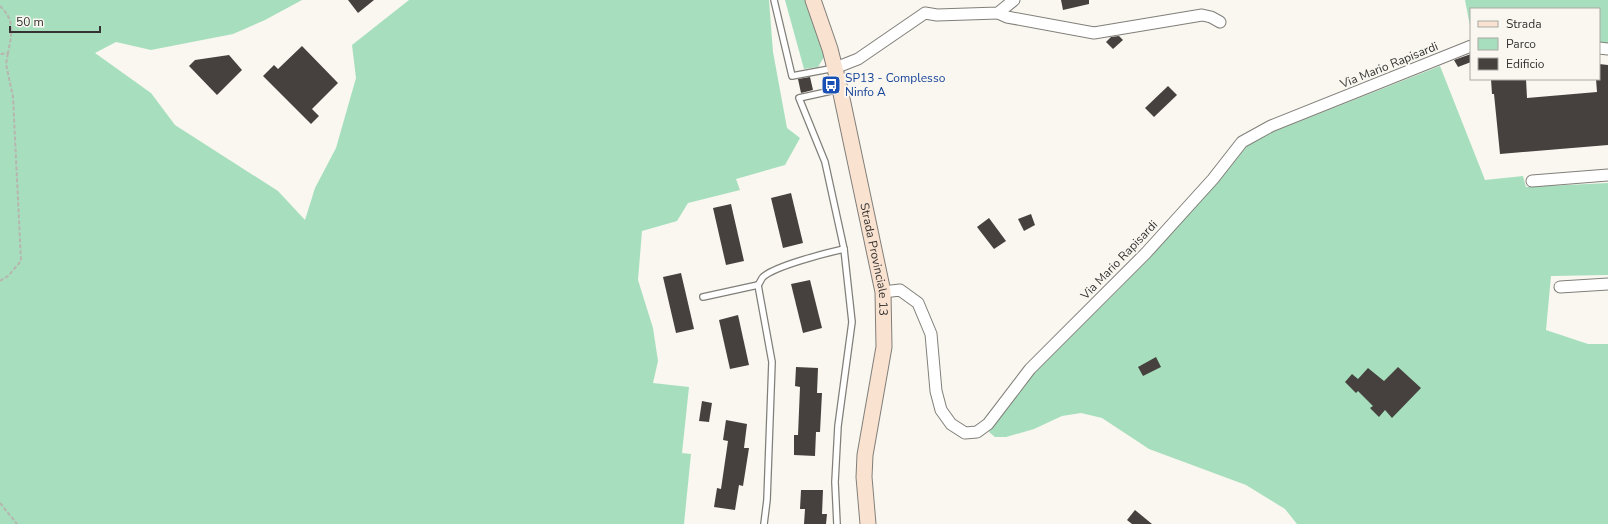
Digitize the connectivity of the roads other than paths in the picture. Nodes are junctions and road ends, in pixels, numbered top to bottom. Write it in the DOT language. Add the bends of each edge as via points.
graph roads {
  1 [pos="774,0"];
  2 [pos="813,0"];
  3 [pos="1014,0"];
  4 [pos="998,13"];
  5 [pos="1220,22"];
  6 [pos="1470,46"];
  7 [pos="835,68"];
  8 [pos="840,89"];
  9 [pos="1608,175"];
  10 [pos="1532,181"];
  11 [pos="844,249"];
  12 [pos="1608,284"];
  13 [pos="758,285"];
  14 [pos="1560,287"];
  15 [pos="883,292"];
  16 [pos="703,297"];
  17 [pos="764,524"];
  18 [pos="837,524"];
  19 [pos="868,524"];
  1 -- 7 [label="lane" via="792,76"];
  2 -- 7 [label="main road, Strada Provinciale 13"];
  3 -- 4 [label="street"];
  4 -- 5 [label="street" via="1007,17 1094,33 1202,15"];
  4 -- 7 [label="street" via="925,13 858,59"];
  6 -- 15 [label="street, Via Mario Rapisardi" via="1271,126 1242,142 1208,185 1146,253 1030,369 988,424 977,432 965,433 951,424 941,410 936,391 931,334 918,303 900,290"];
  7 -- 8 [label="main road, Strada Provinciale 13"];
  8 -- 11 [label="lane" via="799,98 825,162"];
  8 -- 15 [label="main road, Strada Provinciale 13"];
  9 -- 10 [label="street"];
  11 -- 13 [label="lane" via="820,254 772,271 763,277"];
  11 -- 18 [label="lane" via="852,322 838,426 835,482"];
  12 -- 14 [label="street"];
  13 -- 16 [label="lane"];
  13 -- 17 [label="lane" via="772,362"];
  15 -- 19 [label="main road, Strada Provinciale 13" via="884,347 864,470"];
}
